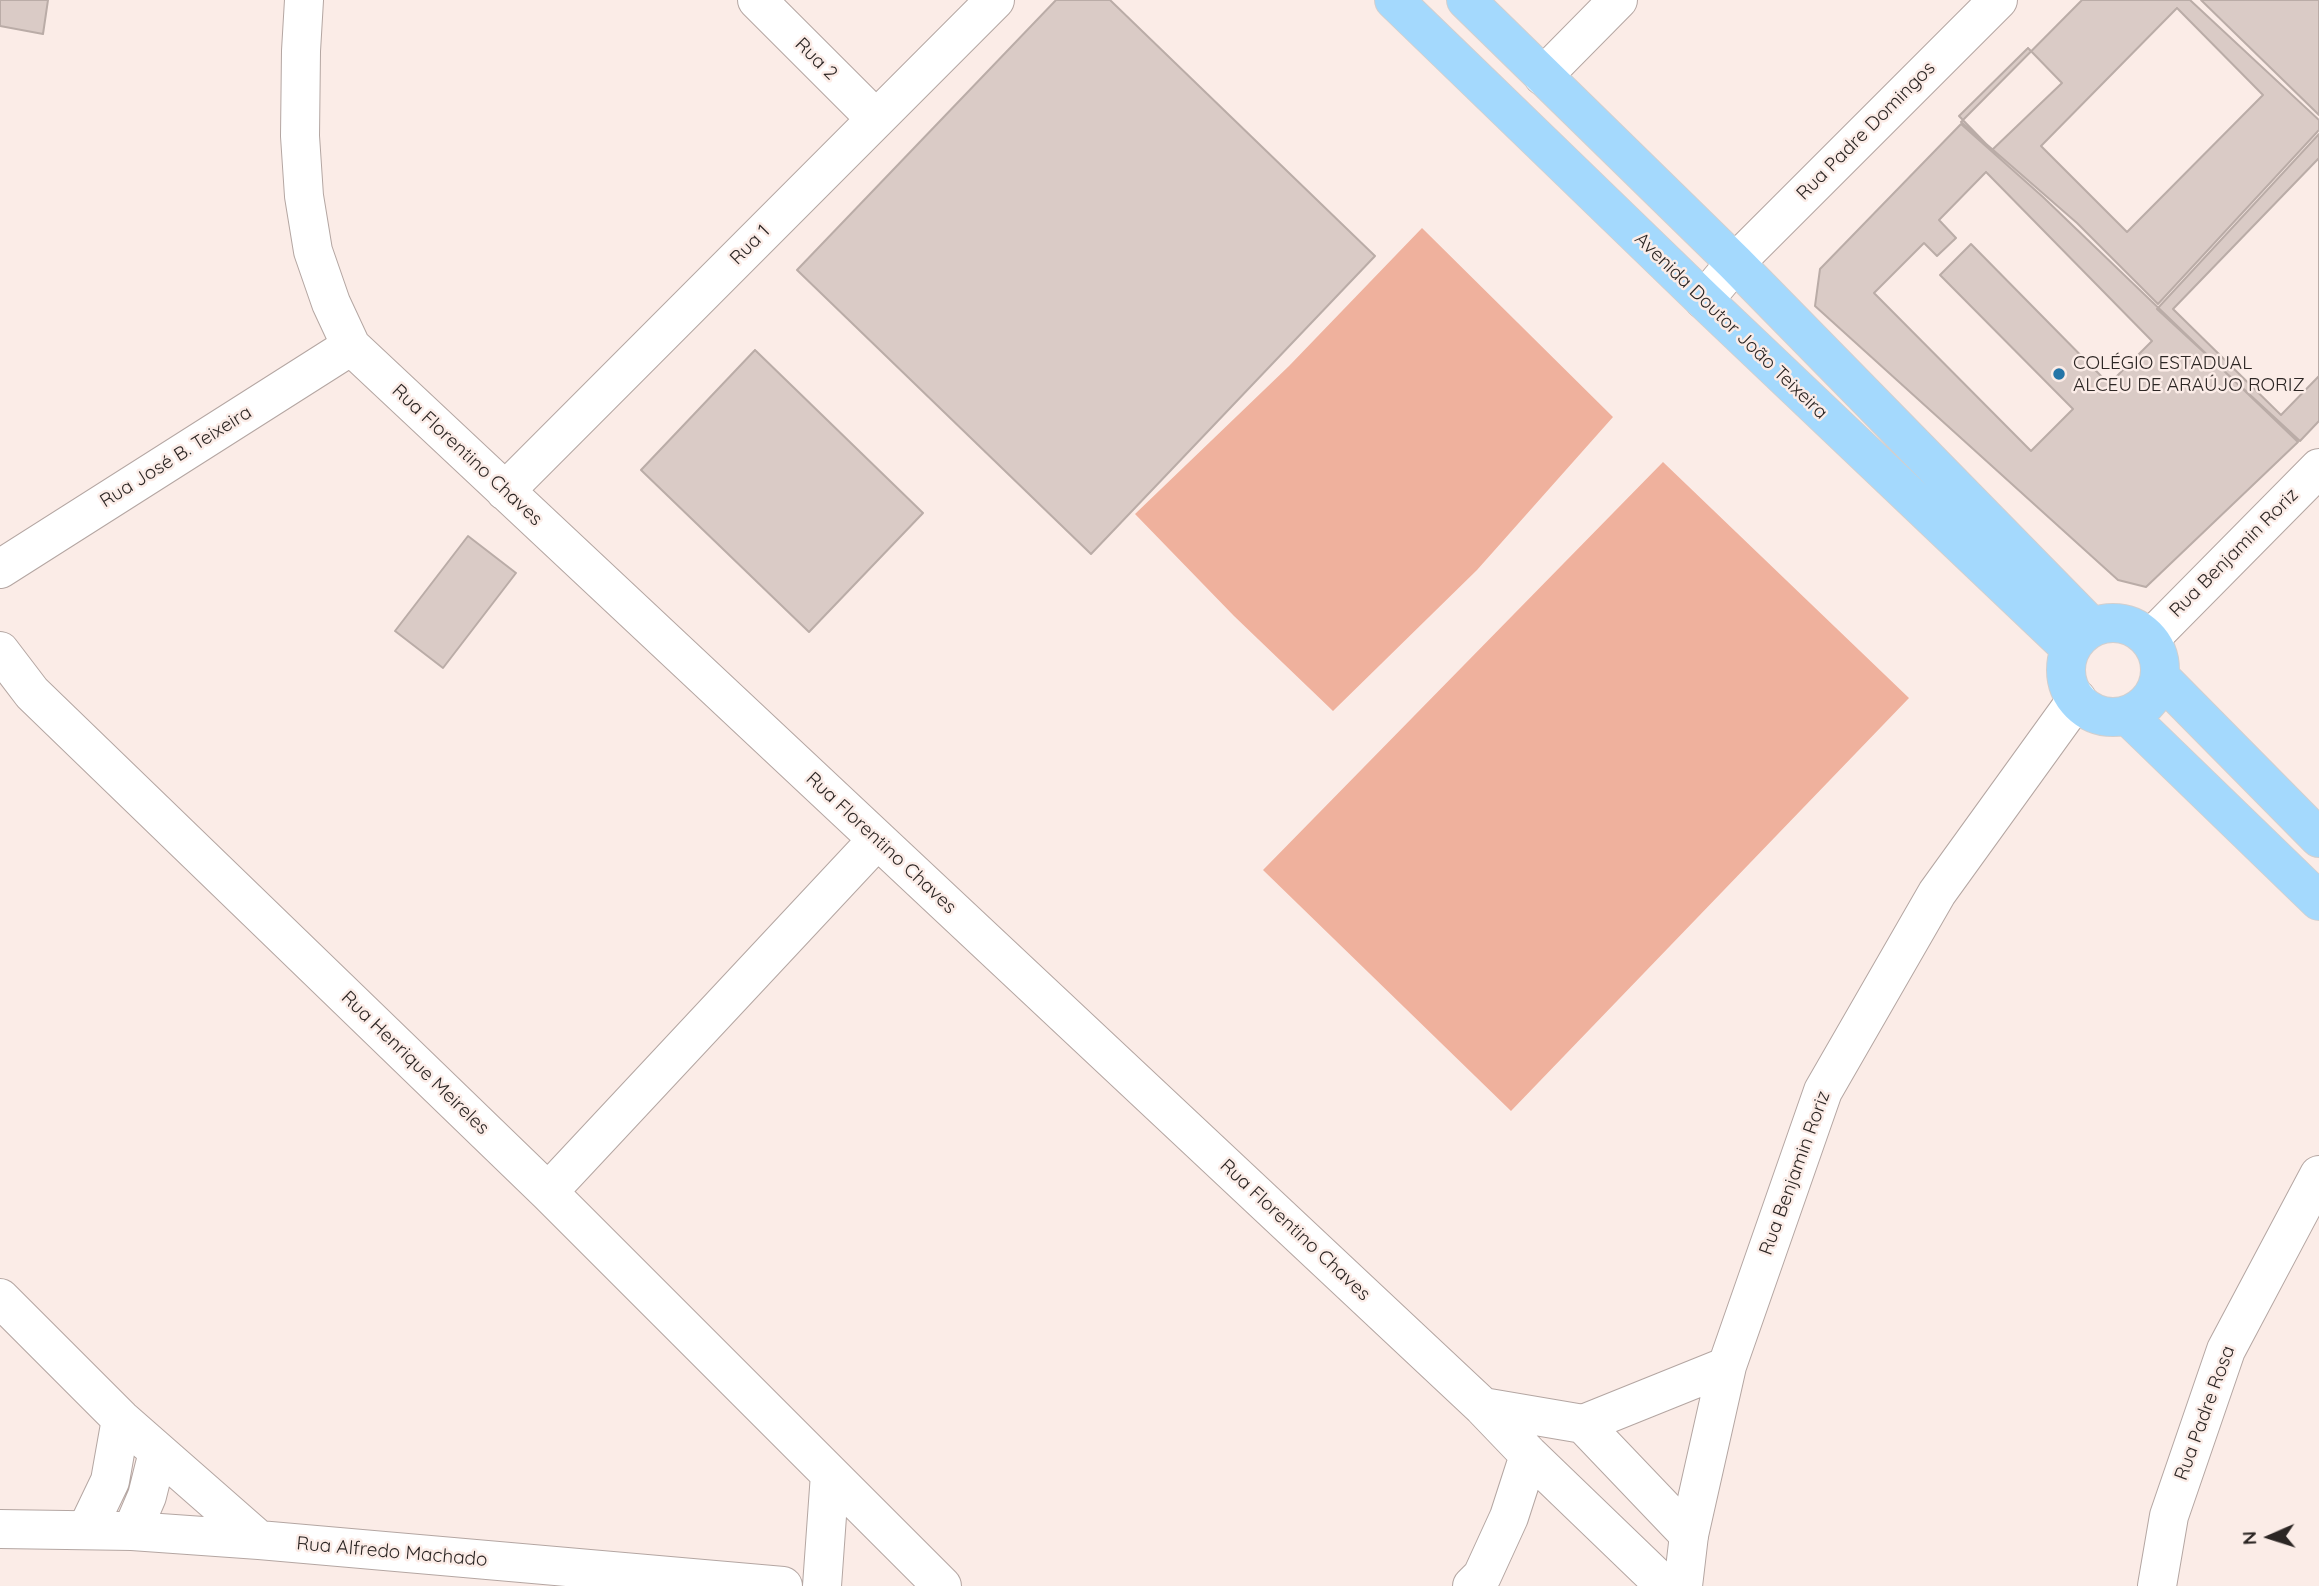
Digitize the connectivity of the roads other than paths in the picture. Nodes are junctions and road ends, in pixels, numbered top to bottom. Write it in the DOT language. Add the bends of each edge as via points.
graph roads {
  1 [pos="304,0"];
  2 [pos="757,0"];
  3 [pos="995,0"];
  4 [pos="1394,0"];
  5 [pos="1466,0"];
  6 [pos="1618,0"];
  7 [pos="1998,0"];
  8 [pos="1543,76"];
  9 [pos="875,118"];
  10 [pos="1735,263"];
  11 [pos="1703,300"];
  12 [pos="351,346"];
  13 [pos="2319,468"];
  14 [pos="505,491"];
  15 [pos="0,569"];
  16 [pos="2081,638"];
  17 [pos="2150,639"];
  18 [pos="0,651"];
  19 [pos="2160,677"];
  20 [pos="2077,699"];
  21 [pos="2127,715"];
  22 [pos="2319,838"];
  23 [pos="877,840"];
  24 [pos="2319,901"];
  25 [pos="2319,1175"];
  26 [pos="548,1192"];
  27 [pos="0,1298"];
  28 [pos="1727,1366"];
  29 [pos="1483,1407"];
  30 [pos="121,1419"];
  31 [pos="1583,1424"];
  32 [pos="158,1452"];
  33 [pos="1529,1455"];
  34 [pos="830,1474"];
  35 [pos="0,1529"];
  36 [pos="87,1530"];
  37 [pos="132,1531"];
  38 [pos="1689,1535"];
  39 [pos="259,1540"];
  40 [pos="783,1586"];
  41 [pos="822,1586"];
  42 [pos="942,1586"];
  43 [pos="1472,1586"];
  44 [pos="1665,1586"];
  45 [pos="1683,1586"];
  46 [pos="2157,1586"];
  1 -- 12 [label="street, Rua Florentino Chaves" via="300,135 304,196 313,251"];
  2 -- 9 [label="street, Rua 2"];
  3 -- 9 [label="street, Rua 1"];
  4 -- 11 [label="main road, Avenida Doutor João Teixeira"];
  5 -- 8 [label="main road"];
  6 -- 8 [label="street"];
  7 -- 10 [label="street, Rua Padre Domingos"];
  8 -- 10 [label="main road"];
  9 -- 14 [label="street, Rua 1"];
  10 -- 11 [label="street, Rua Padre Domingos"];
  10 -- 16 [label="main road"];
  11 -- 16 [label="main road, Avenida Doutor João Teixeira"];
  12 -- 14 [label="street, Rua Florentino Chaves"];
  12 -- 15 [label="street, Rua José B. Teixeira"];
  13 -- 17 [label="street, Rua Benjamin Roriz"];
  14 -- 23 [label="street, Rua Florentino Chaves"];
  16 -- 17 [label="main road" via="2112,622 2122,622"];
  16 -- 20 [label="main road" via="2066,665 2067,680"];
  17 -- 19 [label="main road" via="2158,652"];
  18 -- 26 [label="street, Rua Henrique Meireles" via="32,693"];
  19 -- 21 [label="main road" via="2153,697"];
  19 -- 22 [label="main road"];
  20 -- 21 [label="main road" via="2097,715"];
  20 -- 28 [label="street, Rua Benjamin Roriz" via="1937,893 1823,1091"];
  21 -- 24 [label="main road"];
  23 -- 26 [label="street"];
  23 -- 29 [label="street, Rua Florentino Chaves"];
  25 -- 46 [label="street, Rua Padre Rosa" via="2226,1350 2169,1516"];
  26 -- 34 [label="street, Rua Henrique Meireles"];
  27 -- 30 [label="street"];
  28 -- 31 [label="street"];
  28 -- 38 [label="street, Rua Benjamin Roriz"];
  29 -- 31 [label="street"];
  29 -- 33 [label="street, Rua Florentino Chaves"];
  30 -- 32 [label="street"];
  30 -- 36 [label="street" via="110,1481"];
  31 -- 38 [label="street"];
  32 -- 37 [label="street"];
  32 -- 39 [label="street"];
  33 -- 43 [label="street" via="1509,1517 1482,1576"];
  33 -- 44 [label="street, Rua Florentino Chaves"];
  34 -- 41 [label="street"];
  34 -- 42 [label="street, Rua Henrique Meireles"];
  35 -- 36 [label="street, Rua Alfredo Machado"];
  36 -- 37 [label="street, Rua Alfredo Machado"];
  37 -- 39 [label="street, Rua Alfredo Machado"];
  38 -- 45 [label="street, Rua Benjamin Roriz"];
  39 -- 40 [label="street, Rua Alfredo Machado"];
}
